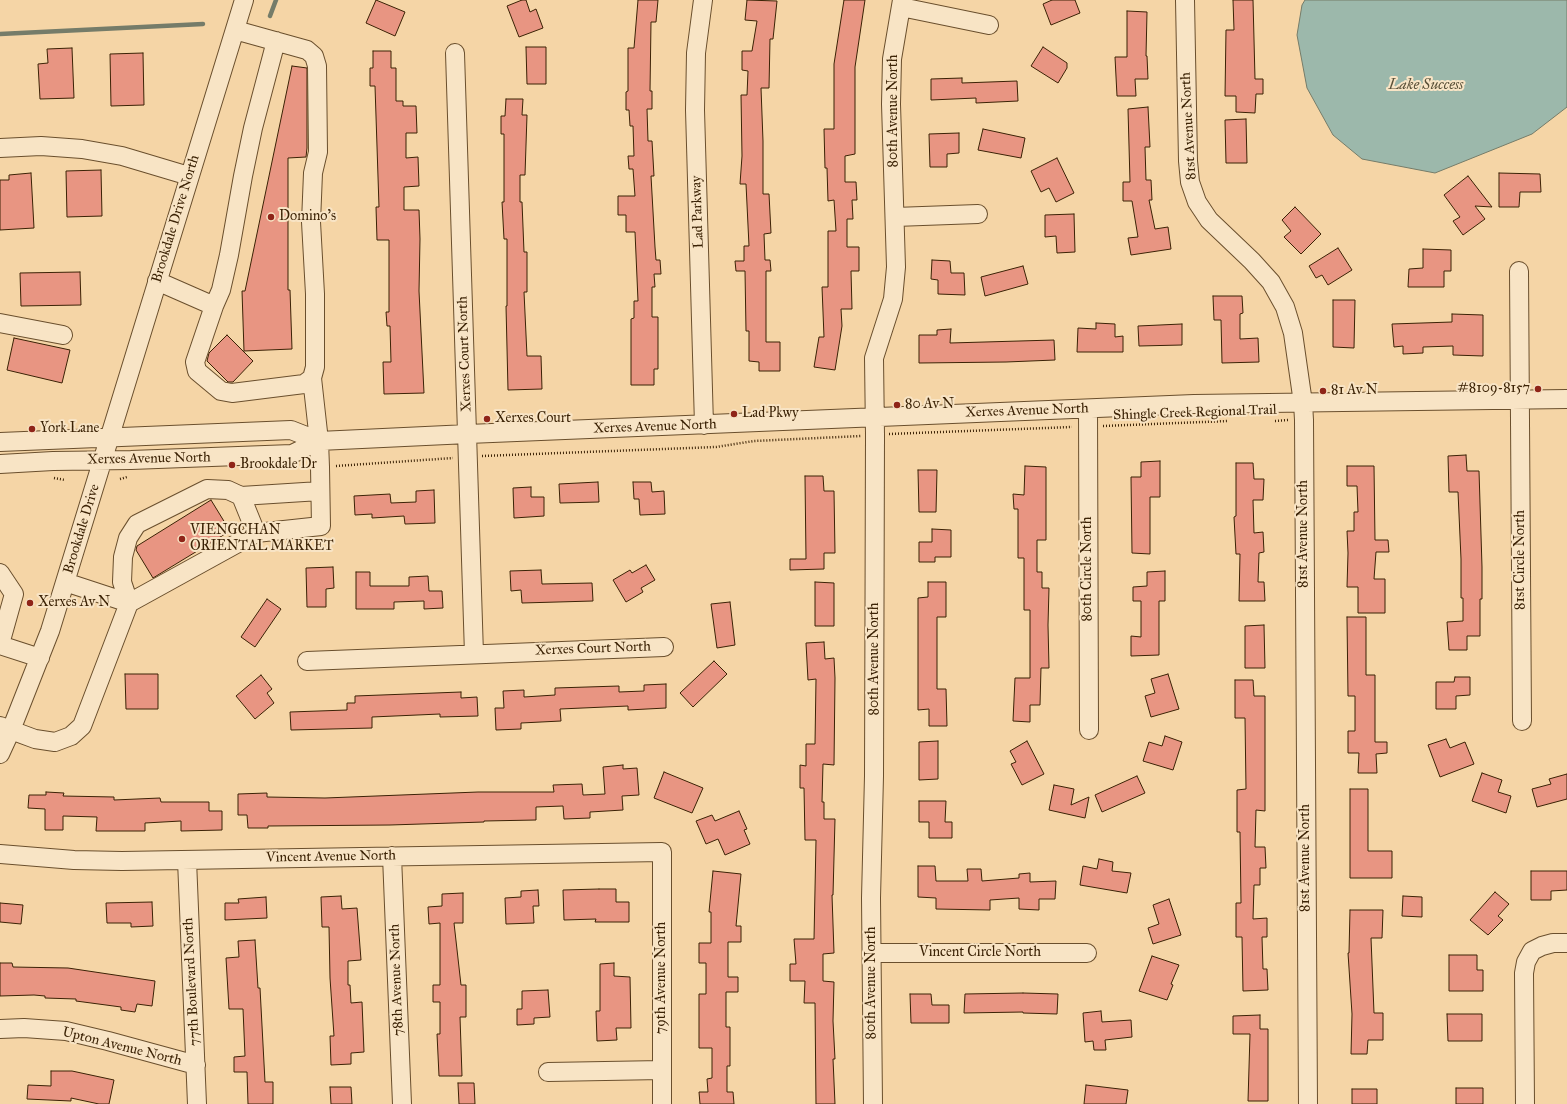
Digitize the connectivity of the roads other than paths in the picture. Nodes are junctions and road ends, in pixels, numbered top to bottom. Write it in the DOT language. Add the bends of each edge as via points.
graph roads {
  1 [pos="244,0"];
  2 [pos="703,0"];
  3 [pos="1185,0"];
  4 [pos="902,3"];
  5 [pos="989,25"];
  6 [pos="235,30"];
  7 [pos="276,41"];
  8 [pos="455,53"];
  9 [pos="0,148"];
  10 [pos="189,176"];
  11 [pos="978,214"];
  12 [pos="895,216"];
  13 [pos="1519,271"];
  14 [pos="157,281"];
  15 [pos="214,306"];
  16 [pos="0,323"];
  17 [pos="63,335"];
  18 [pos="312,378"];
  19 [pos="1520,399"];
  20 [pos="1567,399"];
  21 [pos="1303,402"];
  22 [pos="1088,409"];
  23 [pos="875,418"];
  24 [pos="704,425"];
  25 [pos="468,434"];
  26 [pos="111,438"];
  27 [pos="319,441"];
  28 [pos="0,442"];
  29 [pos="103,460"];
  30 [pos="0,464"];
  31 [pos="320,491"];
  32 [pos="240,496"];
  33 [pos="256,533"];
  34 [pos="0,573"];
  35 [pos="65,582"];
  36 [pos="128,603"];
  37 [pos="0,645"];
  38 [pos="664,647"];
  39 [pos="474,654"];
  40 [pos="40,658"];
  41 [pos="307,661"];
  42 [pos="1522,721"];
  43 [pos="6,728"];
  44 [pos="1089,730"];
  45 [pos="0,754"];
  46 [pos="662,852"];
  47 [pos="0,854"];
  48 [pos="392,856"];
  49 [pos="187,860"];
  50 [pos="1567,943"];
  51 [pos="872,952"];
  52 [pos="1087,953"];
  53 [pos="0,1029"];
  54 [pos="196,1065"];
  55 [pos="662,1070"];
  56 [pos="548,1072"];
  57 [pos="197,1104"];
  58 [pos="402,1104"];
  59 [pos="662,1104"];
  60 [pos="873,1104"];
  61 [pos="1308,1104"];
  62 [pos="1525,1104"];
  1 -- 6 [label="street, Brookdale Drive North"];
  2 -- 24 [label="street, Lad Parkway" via="696,53 695,110"];
  3 -- 21 [label="street, 81st Avenue North" via="1190,182 1197,202 1209,220 1271,282 1285,307 1293,333"];
  4 -- 5 [label="street, 80th Avenue North"];
  4 -- 12 [label="street, 80th Avenue North" via="892,58"];
  6 -- 7 [label="street"];
  6 -- 10 [label="street, Brookdale Drive North"];
  7 -- 15 [label="street" via="253,128 221,290"];
  7 -- 18 [label="street" via="307,50 314,56 317,66 318,152 311,222 315,294 315,367"];
  8 -- 25 [label="street, Xerxes Court North"];
  9 -- 10 [label="street" via="41,146 82,149 122,156"];
  10 -- 14 [label="street, Brookdale Drive North"];
  11 -- 12 [label="street"];
  12 -- 23 [label="street, 80th Avenue North" via="896,267 893,299 874,358"];
  13 -- 19 [label="street"];
  14 -- 15 [label="street"];
  14 -- 26 [label="street, Brookdale Drive North"];
  15 -- 18 [label="street" via="195,362 197,371 221,391 232,393 304,384"];
  16 -- 17 [label="street"];
  18 -- 27 [label="street"];
  19 -- 20 [label="street, Xerxes Avenue North"];
  19 -- 21 [label="street, Xerxes Avenue North"];
  19 -- 42 [label="street, 81st Circle North"];
  21 -- 22 [label="street, Xerxes Avenue North"];
  21 -- 61 [label="street, 81st Avenue North"];
  22 -- 23 [label="street, Xerxes Avenue North"];
  22 -- 44 [label="street, 80th Circle North"];
  23 -- 24 [label="street, Xerxes Avenue North"];
  23 -- 51 [label="street, 80th Avenue North"];
  24 -- 25 [label="street, Xerxes Avenue North"];
  25 -- 27 [label="street, Xerxes Avenue North"];
  25 -- 39 [label="street, Xerxes Court North"];
  26 -- 27 [label="street, Xerxes Avenue North" via="291,430"];
  26 -- 28 [label="street, Xerxes Avenue North"];
  26 -- 29 [label="street, Brookdale Drive"];
  27 -- 29 [label="street, Xerxes Avenue North" via="292,454"];
  27 -- 31 [label="street"];
  29 -- 30 [label="street, Xerxes Avenue North"];
  29 -- 35 [label="street, Brookdale Drive"];
  31 -- 32 [label="street"];
  31 -- 33 [label="street" via="321,526"];
  32 -- 33 [label="street"];
  32 -- 36 [label="street" via="228,490 207,489 136,524 128,538 123,557 122,582"];
  33 -- 36 [label="street"];
  34 -- 37 [label="street" via="14,594"];
  35 -- 36 [label="street"];
  35 -- 40 [label="street, Brookdale Drive"];
  36 -- 43 [label="street" via="82,726 71,736 55,742 35,739"];
  37 -- 40 [label="street"];
  38 -- 39 [label="street, Xerxes Court North"];
  39 -- 41 [label="street, Xerxes Court North"];
  40 -- 43 [label="street, Brookdale Drive"];
  43 -- 45 [label="street, Brookdale Drive"];
  46 -- 48 [label="street, Vincent Avenue North"];
  46 -- 55 [label="street, 79th Avenue North"];
  47 -- 49 [label="street, Vincent Avenue North" via="74,860"];
  48 -- 49 [label="street, Vincent Avenue North"];
  48 -- 58 [label="street, 78th Avenue North"];
  49 -- 54 [label="street, 77th Boulevard North"];
  50 -- 62 [label="street" via="1542,946 1532,951 1526,962"];
  51 -- 52 [label="street, Vincent Circle North"];
  51 -- 60 [label="street, 80th Avenue North"];
  53 -- 54 [label="street, Upton Avenue North" via="66,1031"];
  54 -- 57 [label="street, 77th Boulevard North"];
  55 -- 56 [label="street"];
  55 -- 59 [label="street, 79th Avenue North"];
}
